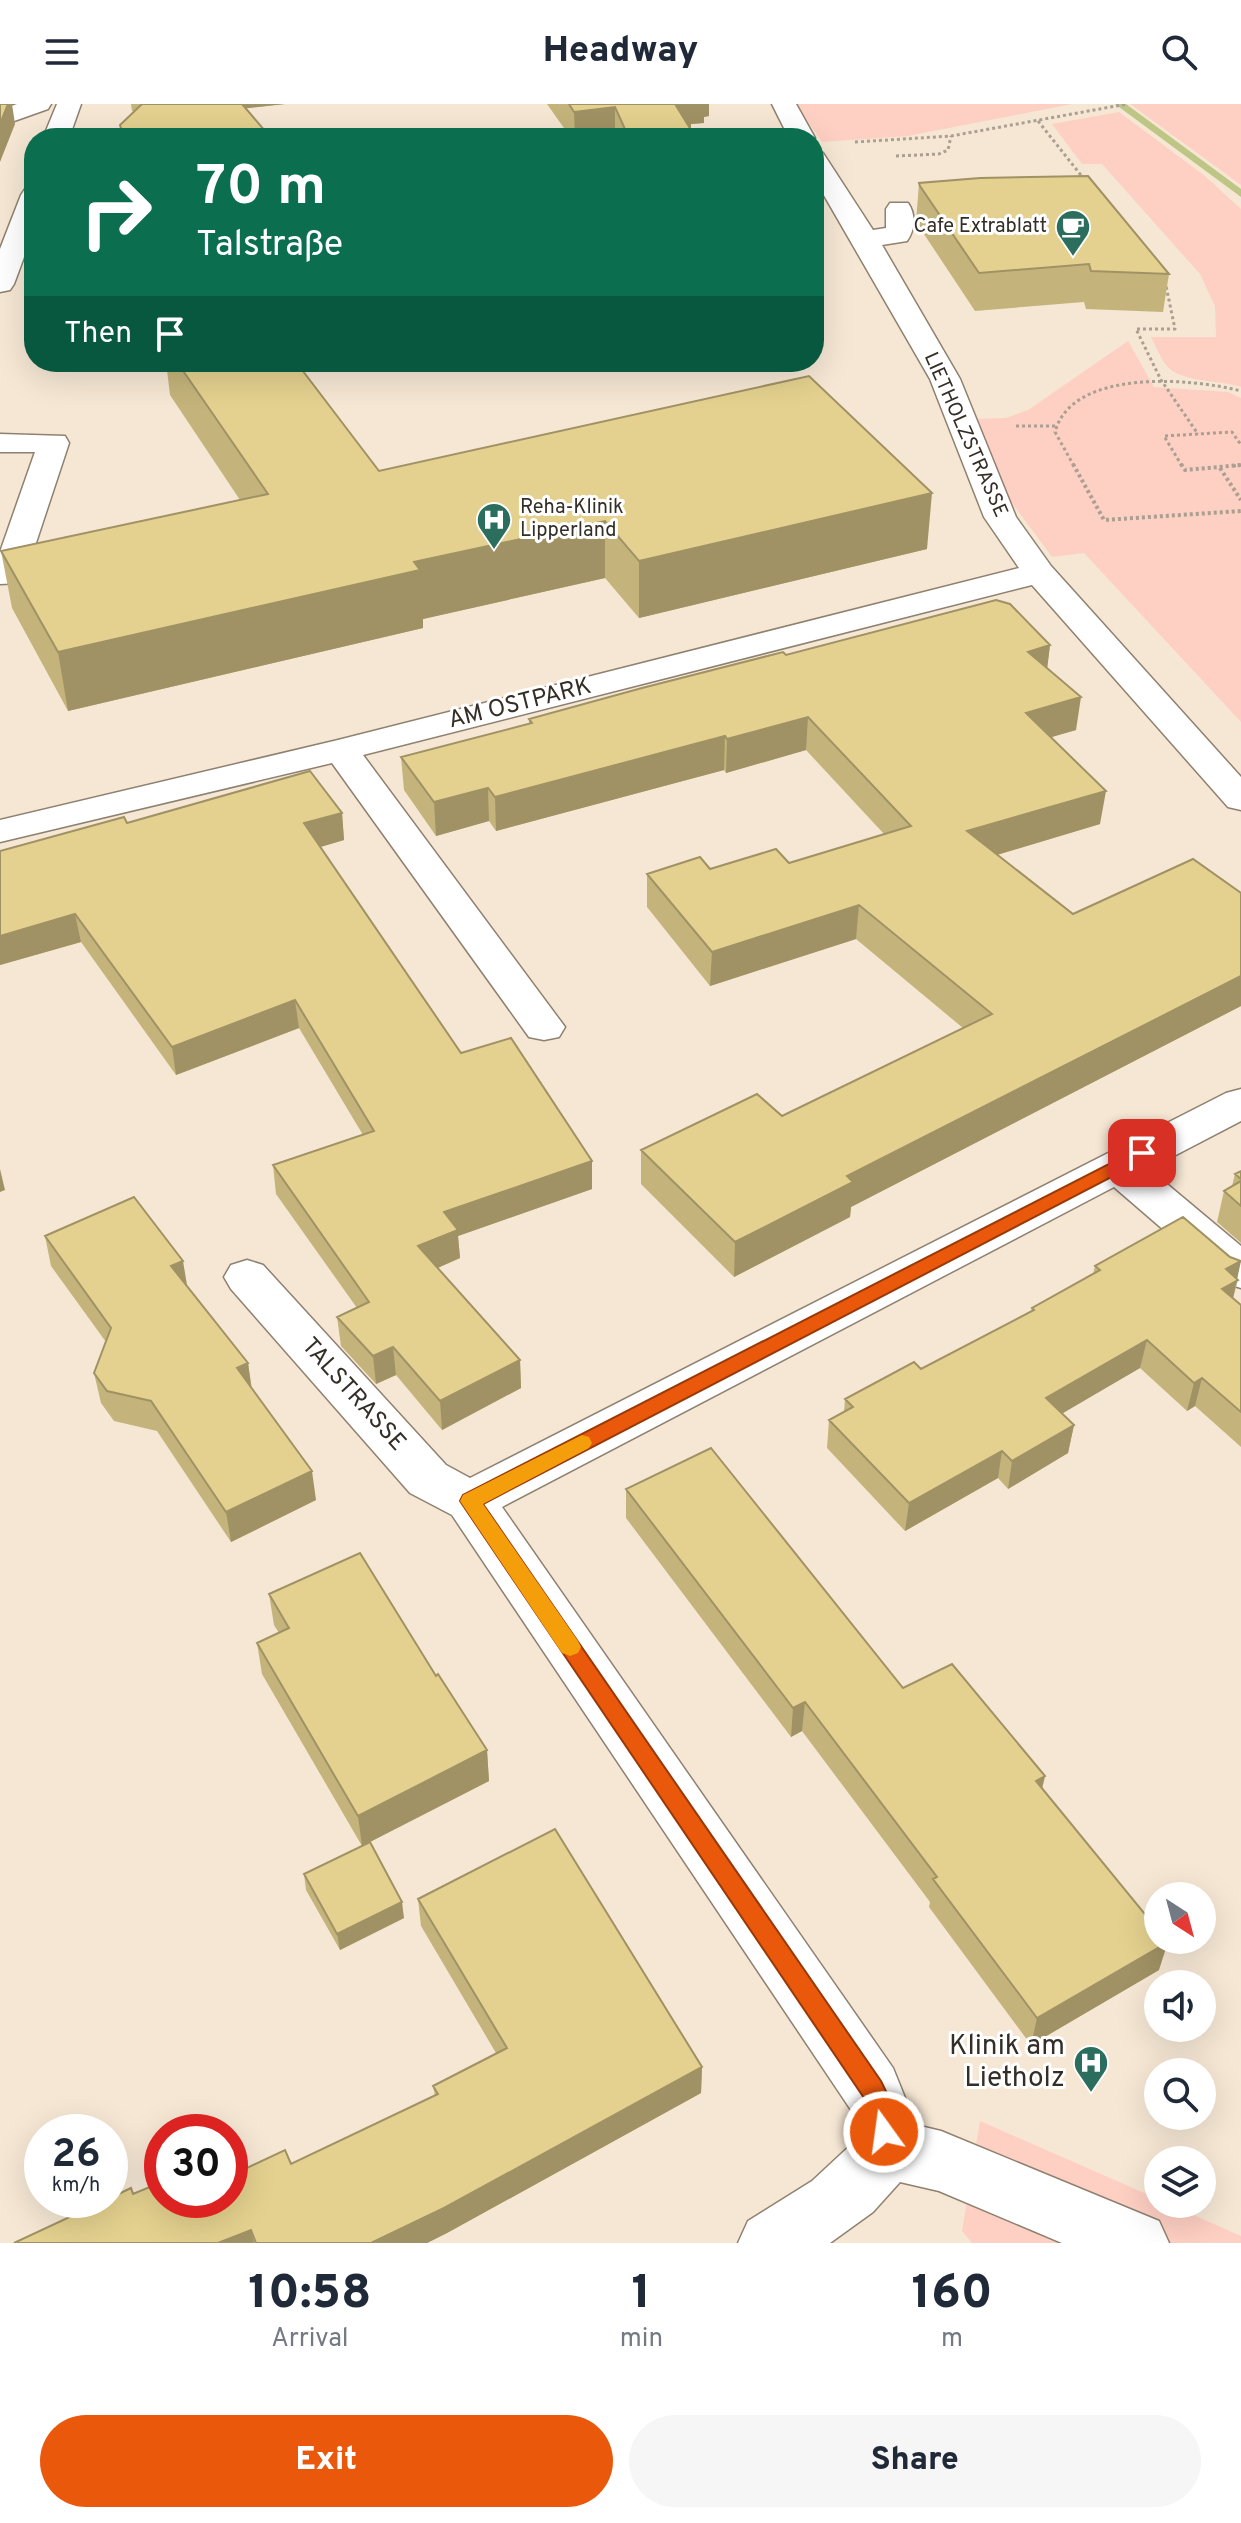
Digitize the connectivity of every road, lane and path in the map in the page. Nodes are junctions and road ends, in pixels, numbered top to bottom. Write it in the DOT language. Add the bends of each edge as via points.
graph roads {
  1 [pos="39,104"];
  2 [pos="69,104"];
  3 [pos="784,104"];
  4 [pos="1127,104"];
  5 [pos="0,119"];
  6 [pos="1038,121"];
  7 [pos="60,128"];
  8 [pos="797,128"];
  9 [pos="951,136"];
  10 [pos="847,142"];
  11 [pos="896,156"];
  12 [pos="824,174"];
  13 [pos="1092,189"];
  14 [pos="899,209"];
  15 [pos="24,221"];
  16 [pos="865,239"];
  17 [pos="1158,273"];
  18 [pos="0,284"];
  19 [pos="1161,380"];
  20 [pos="1241,391"];
  21 [pos="1055,426"];
  22 [pos="1006,427"];
  23 [pos="1198,434"];
  24 [pos="0,443"];
  25 [pos="1241,445"];
  26 [pos="1241,465"];
  27 [pos="1219,467"];
  28 [pos="1241,500"];
  29 [pos="1241,511"];
  30 [pos="1039,573"];
  31 [pos="8,576"];
  32 [pos="341,750"];
  33 [pos="1241,799"];
  34 [pos="0,831"];
  35 [pos="544,1027"];
  36 [pos="1241,1103"];
  37 [pos="1117,1166"];
  38 [pos="1241,1271"];
  39 [pos="247,1277"];
  40 [pos="470,1501"];
  41 [pos="884,2148"];
  42 [pos="770,2243"];
  43 [pos="1137,2243"];
  1 -- 5 [label="street"];
  2 -- 7 [label="street"];
  3 -- 8 [label="street"];
  4 -- 6 [label="path"];
  6 -- 9 [label="path"];
  6 -- 13 [label="path"];
  9 -- 10 [label="path"];
  9 -- 11 [label="path" via="948,150 939,154"];
  12 -- 16 [label="street, LIETHOLZSTRASSE"];
  14 -- 16 [label="street" via="898,235"];
  15 -- 18 [label="street"];
  16 -- 30 [label="street, LIETHOLZSTRASSE" via="945,379 1000,517"];
  17 -- 19 [label="path" via="1167,285 1175,329 1136,329"];
  19 -- 20 [label="path"];
  19 -- 21 [label="path" via="1085,397"];
  19 -- 23 [label="path"];
  21 -- 22 [label="path"];
  21 -- 29 [label="path" via="1104,520"];
  23 -- 25 [label="path" via="1232,432"];
  23 -- 27 [label="path" via="1164,436 1185,470"];
  24 -- 31 [label="street" via="54,443"];
  26 -- 27 [label="path"];
  27 -- 28 [label="path"];
  30 -- 32 [label="street, AM OSTPARK"];
  30 -- 33 [label="street, LIETHOLZSTRASSE"];
  32 -- 34 [label="street, AM OSTPARK"];
  32 -- 35 [label="street"];
  36 -- 37 [label="street"];
  37 -- 38 [label="street"];
  37 -- 40 [label="street"];
  39 -- 40 [label="street, TALSTRASSE" via="428,1479"];
  40 -- 41 [label="street, TALSTRASSE" via="872,2089 885,2116"];
  41 -- 42 [label="street" via="863,2179"];
  41 -- 43 [label="street" via="941,2161"];
}
